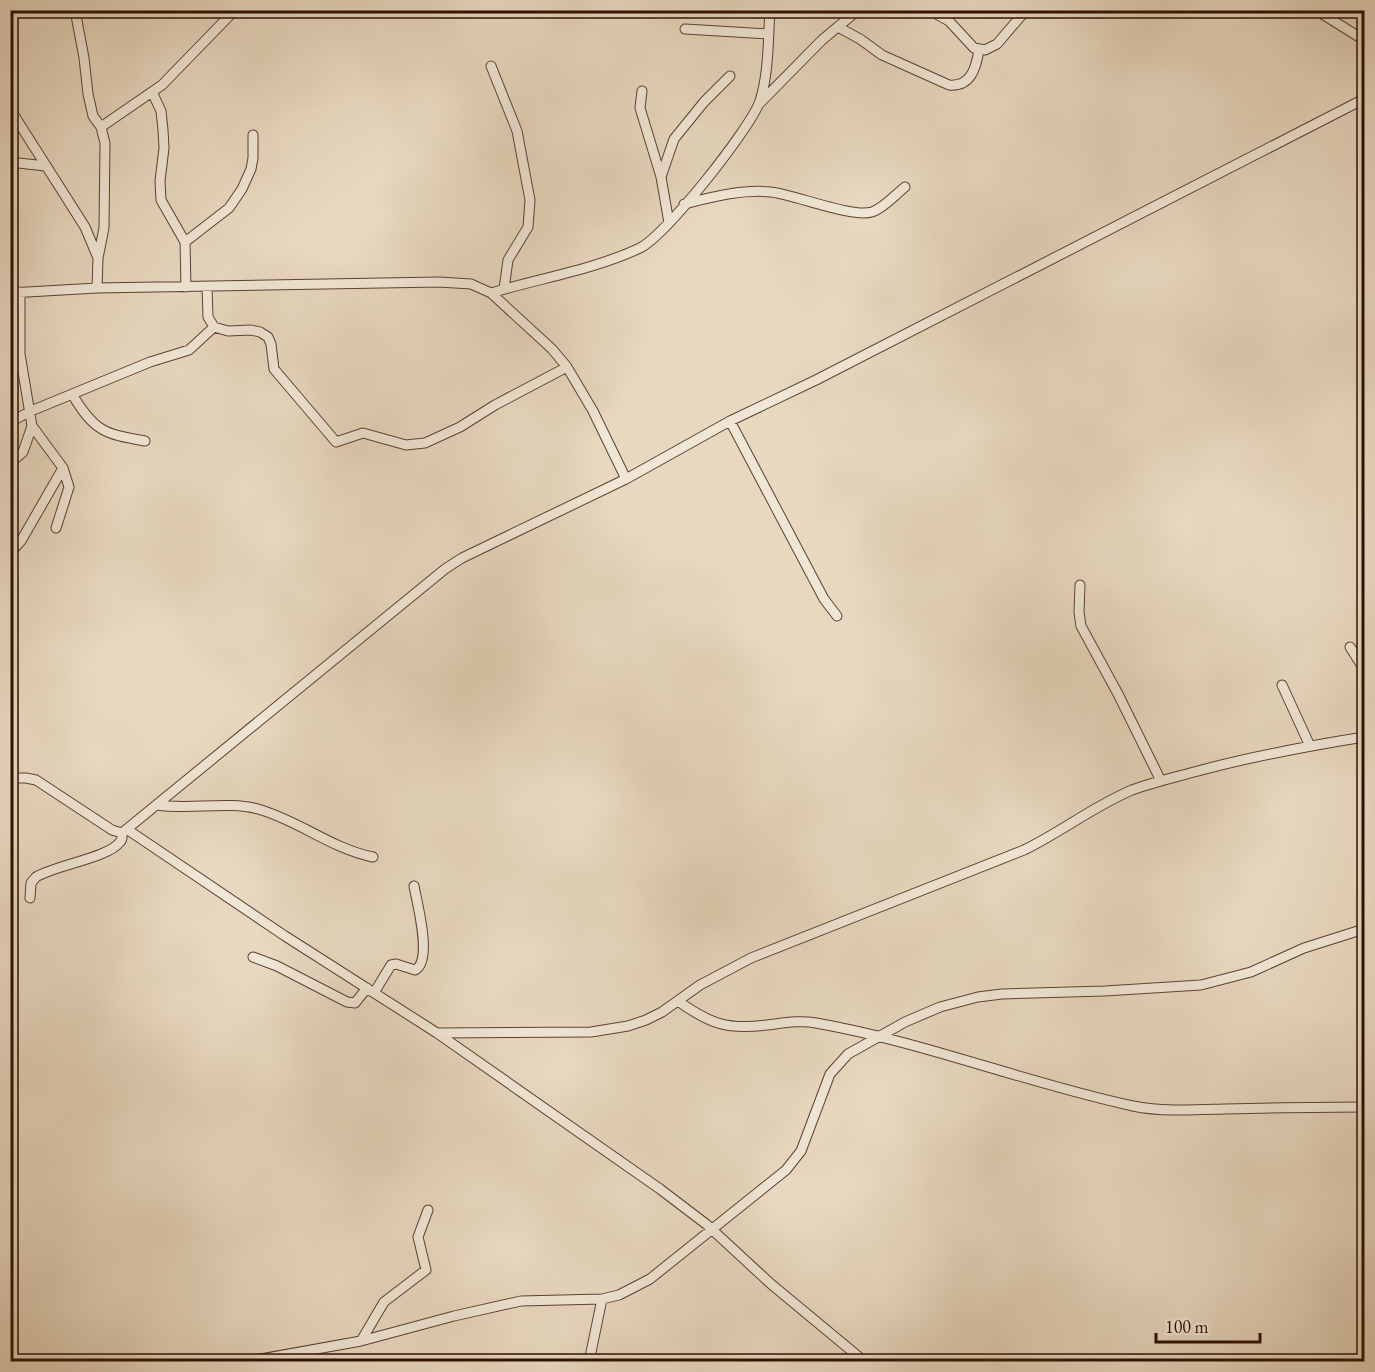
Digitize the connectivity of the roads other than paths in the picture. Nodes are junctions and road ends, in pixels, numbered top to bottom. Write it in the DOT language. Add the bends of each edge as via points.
graph roads {
  1 [pos="75,10"];
  2 [pos="770,10"];
  3 [pos="858,10"];
  4 [pos="929,10"];
  5 [pos="1026,10"];
  6 [pos="1316,10"];
  7 [pos="233,12"];
  8 [pos="838,27"];
  9 [pos="685,29"];
  10 [pos="769,33"];
  11 [pos="1365,40"];
  12 [pos="979,50"];
  13 [pos="491,66"];
  14 [pos="730,76"];
  15 [pos="642,90"];
  16 [pos="152,92"];
  17 [pos="1365,99"];
  18 [pos="759,104"];
  19 [pos="10,109"];
  20 [pos="100,127"];
  21 [pos="253,135"];
  22 [pos="10,162"];
  23 [pos="45,166"];
  24 [pos="661,177"];
  25 [pos="905,187"];
  26 [pos="684,204"];
  27 [pos="669,224"];
  28 [pos="185,242"];
  29 [pos="98,258"];
  30 [pos="207,286"];
  31 [pos="186,287"];
  32 [pos="97,288"];
  33 [pos="504,289"];
  34 [pos="15,292"];
  35 [pos="491,293"];
  36 [pos="214,327"];
  37 [pos="567,367"];
  38 [pos="72,394"];
  39 [pos="31,411"];
  40 [pos="730,421"];
  41 [pos="10,422"];
  42 [pos="32,426"];
  43 [pos="145,441"];
  44 [pos="10,463"];
  45 [pos="63,468"];
  46 [pos="626,479"];
  47 [pos="56,528"];
  48 [pos="10,553"];
  49 [pos="1080,585"];
  50 [pos="837,616"];
  51 [pos="1350,647"];
  52 [pos="1365,669"];
  53 [pos="1282,685"];
  54 [pos="1365,737"];
  55 [pos="1310,746"];
  56 [pos="10,778"];
  57 [pos="1161,781"];
  58 [pos="157,805"];
  59 [pos="125,832"];
  60 [pos="373,857"];
  61 [pos="414,886"];
  62 [pos="30,898"];
  63 [pos="1365,929"];
  64 [pos="253,957"];
  65 [pos="370,990"];
  66 [pos="678,1001"];
  67 [pos="437,1033"];
  68 [pos="877,1037"];
  69 [pos="1365,1107"];
  70 [pos="428,1209"];
  71 [pos="711,1228"];
  72 [pos="602,1299"];
  73 [pos="361,1341"];
  74 [pos="244,1362"];
  75 [pos="589,1362"];
  76 [pos="865,1362"];
  1 -- 20 [label="street" via="88,94"];
  2 -- 10 [label="street"];
  3 -- 8 [label="street"];
  4 -- 12 [label="street" via="949,21"];
  5 -- 12 [label="street" via="997,44"];
  6 -- 11 [label="street"];
  7 -- 16 [label="street"];
  8 -- 12 [label="street" via="882,55 954,85 968,80"];
  8 -- 18 [label="street"];
  9 -- 10 [label="street"];
  10 -- 18 [label="street"];
  13 -- 33 [label="street" via="517,131 530,200 528,227 508,260"];
  14 -- 24 [label="street" via="674,139"];
  15 -- 24 [label="street" via="640,108"];
  16 -- 20 [label="street"];
  16 -- 28 [label="street" via="161,111 163,130 161,200"];
  17 -- 40 [label="street"];
  18 -- 26 [label="street" via="718,165"];
  19 -- 23 [label="street"];
  20 -- 29 [label="street" via="105,143 104,228"];
  21 -- 28 [label="street" via="252,164 242,189 229,207"];
  22 -- 23 [label="street"];
  23 -- 29 [label="street" via="85,227"];
  24 -- 27 [label="street"];
  25 -- 26 [label="street" via="868,213 763,192 722,195"];
  26 -- 27 [label="street"];
  27 -- 33 [label="street" via="647,244 632,251"];
  28 -- 31 [label="street"];
  29 -- 32 [label="street"];
  30 -- 31 [label="street"];
  30 -- 35 [label="street" via="439,282 471,284"];
  30 -- 36 [label="street" via="208,317"];
  31 -- 32 [label="street"];
  32 -- 34 [label="street"];
  33 -- 35 [label="street"];
  34 -- 39 [label="street" via="20,354"];
  35 -- 37 [label="street"];
  36 -- 37 [label="street" via="251,330 268,337 274,369 336,442 363,433 406,445 425,443"];
  36 -- 38 [label="street" via="189,350"];
  37 -- 46 [label="street"];
  38 -- 39 [label="street"];
  38 -- 43 [label="street" via="85,416 103,431"];
  39 -- 41 [label="street"];
  39 -- 42 [label="street"];
  40 -- 46 [label="street"];
  40 -- 50 [label="street" via="824,599"];
  42 -- 44 [label="street" via="23,452"];
  42 -- 45 [label="street"];
  45 -- 47 [label="street" via="69,488"];
  45 -- 48 [label="street"];
  46 -- 58 [label="street" via="445,569"];
  49 -- 57 [label="street" via="1081,626"];
  51 -- 52 [label="street"];
  53 -- 55 [label="street"];
  54 -- 55 [label="street"];
  55 -- 57 [label="street"];
  56 -- 59 [label="street" via="36,780 112,830"];
  57 -- 66 [label="street" via="1105,803 1024,850 751,958"];
  58 -- 59 [label="street"];
  58 -- 60 [label="street" via="254,808"];
  59 -- 62 [label="street" via="119,844 108,851 36,877 31,883"];
  59 -- 65 [label="street"];
  61 -- 65 [label="street" via="423,936 421,965 415,970 391,965"];
  63 -- 68 [label="street" via="1220,981 978,997 940,1007"];
  64 -- 65 [label="street" via="347,1002 356,1003"];
  65 -- 67 [label="street"];
  66 -- 67 [label="street" via="646,1020 591,1032"];
  66 -- 68 [label="street" via="715,1024 734,1027 798,1020"];
  67 -- 71 [label="street"];
  68 -- 69 [label="street" via="1146,1108"];
  68 -- 71 [label="street" via="848,1054 830,1074 801,1151 786,1170"];
  70 -- 73 [label="street" via="418,1237 426,1270 384,1302"];
  71 -- 72 [label="street" via="650,1279 620,1295"];
  71 -- 76 [label="street"];
  72 -- 73 [label="street" via="521,1301"];
  72 -- 75 [label="street"];
  73 -- 74 [label="street"];
}
